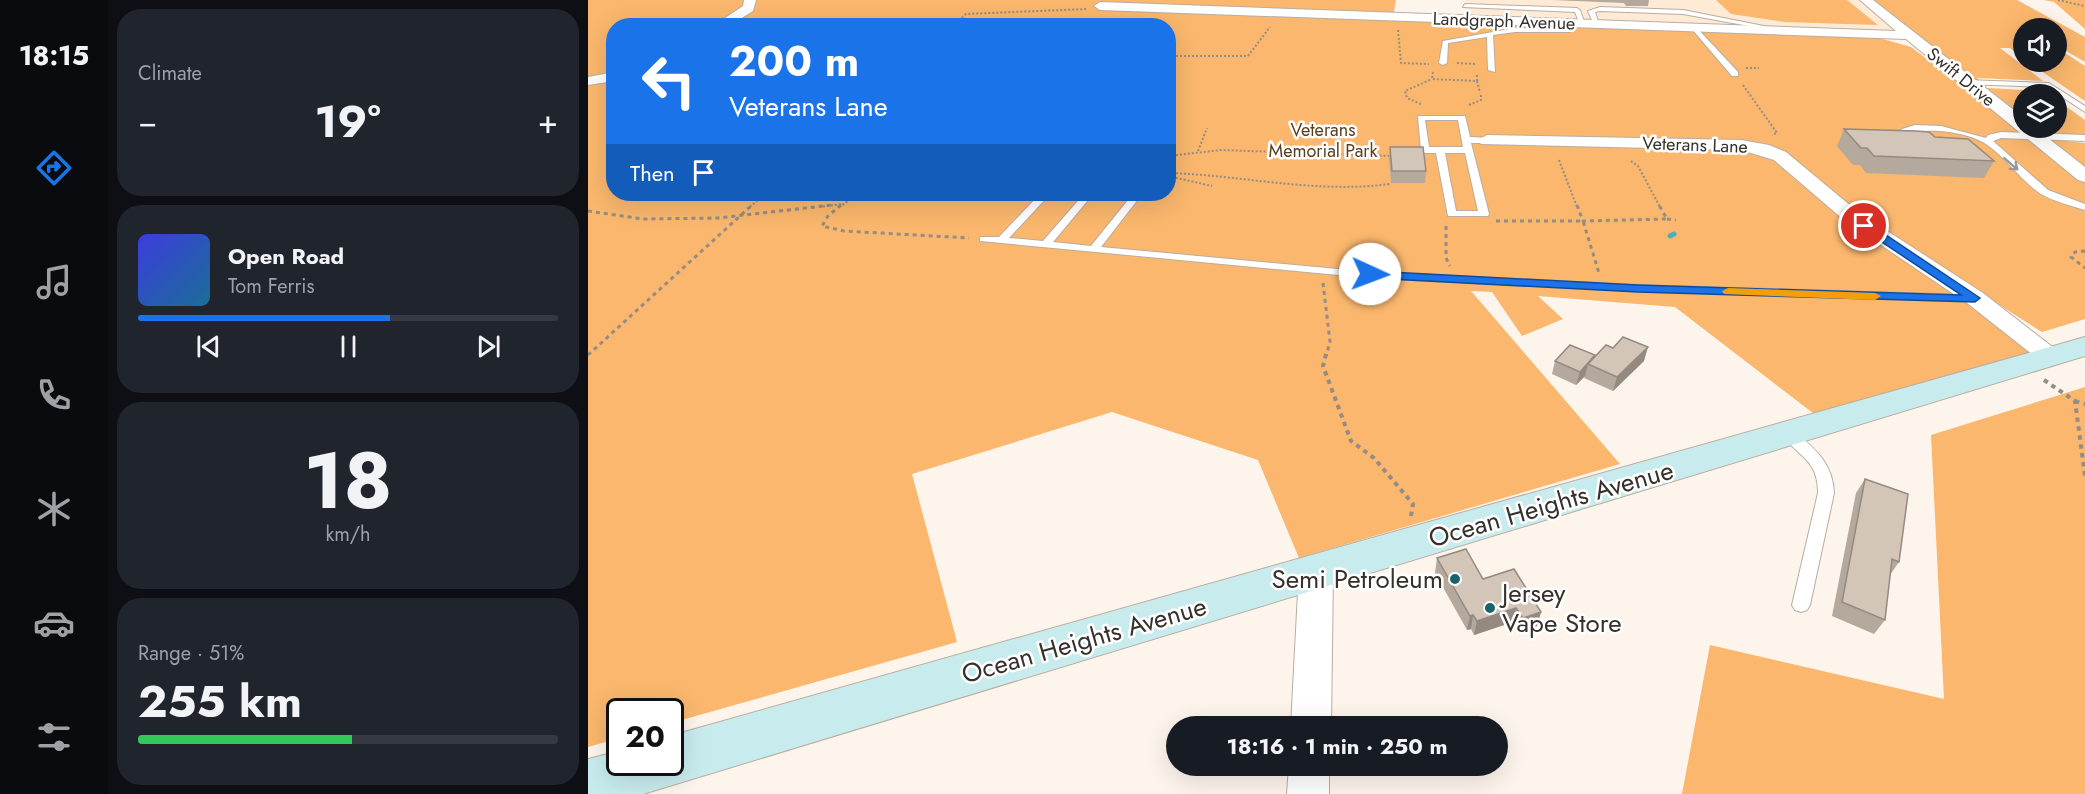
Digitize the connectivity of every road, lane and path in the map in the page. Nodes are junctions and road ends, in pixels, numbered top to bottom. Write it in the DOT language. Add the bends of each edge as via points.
graph roads {
  1 [pos="750,0"];
  2 [pos="1374,0"];
  3 [pos="1866,0"];
  4 [pos="2058,0"];
  5 [pos="1465,3"];
  6 [pos="1100,6"];
  7 [pos="2085,6"];
  8 [pos="1482,7"];
  9 [pos="1369,17"];
  10 [pos="732,18"];
  11 [pos="962,18"];
  12 [pos="1276,18"];
  13 [pos="1713,19"];
  14 [pos="1465,20"];
  15 [pos="1483,21"];
  16 [pos="1590,21"];
  17 [pos="1565,23"];
  18 [pos="1694,28"];
  19 [pos="1794,31"];
  20 [pos="1490,34"];
  21 [pos="1909,35"];
  22 [pos="1176,54"];
  23 [pos="1443,63"];
  24 [pos="1492,70"];
  25 [pos="1735,74"];
  26 [pos="606,78"];
  27 [pos="1432,79"];
  28 [pos="588,81"];
  29 [pos="1478,81"];
  30 [pos="1966,82"];
  31 [pos="1425,106"];
  32 [pos="1467,106"];
  33 [pos="2085,110"];
  34 [pos="2013,120"];
  35 [pos="1207,128"];
  36 [pos="2013,136"];
  37 [pos="1768,137"];
  38 [pos="2067,137"];
  39 [pos="2036,138"];
  40 [pos="2085,138"];
  41 [pos="1466,140"];
  42 [pos="1487,140"];
  43 [pos="1988,141"];
  44 [pos="1899,143"];
  45 [pos="1440,150"];
  46 [pos="1469,150"];
  47 [pos="1197,151"];
  48 [pos="1176,155"];
  49 [pos="1397,156"];
  50 [pos="1559,160"];
  51 [pos="1631,161"];
  52 [pos="1176,174"];
  53 [pos="1176,176"];
  54 [pos="2085,176"];
  55 [pos="1390,184"];
  56 [pos="1212,186"];
  57 [pos="756,201"];
  58 [pos="847,201"];
  59 [pos="1038,201"];
  60 [pos="1083,201"];
  61 [pos="1132,201"];
  62 [pos="842,204"];
  63 [pos="2085,207"];
  64 [pos="588,211"];
  65 [pos="738,217"];
  66 [pos="1667,219"];
  67 [pos="1583,220"];
  68 [pos="1676,220"];
  69 [pos="1486,221"];
  70 [pos="1446,223"];
  71 [pos="984,239"];
  72 [pos="1001,241"];
  73 [pos="1045,245"];
  74 [pos="1094,249"];
  75 [pos="2085,251"];
  76 [pos="1455,268"];
  77 [pos="2085,268"];
  78 [pos="1321,271"];
  79 [pos="1590,276"];
  80 [pos="1975,298"];
  81 [pos="588,355"];
  82 [pos="2052,356"];
  83 [pos="2075,401"];
  84 [pos="2085,404"];
  85 [pos="1789,434"];
  86 [pos="2085,476"];
  87 [pos="1411,518"];
  88 [pos="1316,573"];
  89 [pos="1801,605"];
  90 [pos="1311,716"];
  91 [pos="684,758"];
  92 [pos="620,776"];
  93 [pos="1309,776"];
  94 [pos="588,785"];
  95 [pos="1308,794"];
  1 -- 10 [label="street" via="749,8"];
  2 -- 9 [label="street"];
  3 -- 21 [label="street, Swift Drive"];
  4 -- 7 [label="path"];
  5 -- 8 [label="lane"];
  5 -- 14 [label="lane"];
  6 -- 9 [label="street, Landgraph Avenue"];
  6 -- 11 [label="path" via="966,14"];
  8 -- 15 [label="lane"];
  8 -- 16 [label="lane" via="1577,10"];
  9 -- 14 [label="street, Landgraph Avenue"];
  12 -- 22 [label="path" via="1248,56"];
  13 -- 16 [label="lane"];
  13 -- 16 [label="lane" via="1681,9 1600,9 1592,10"];
  13 -- 19 [label="lane"];
  14 -- 15 [label="street, Landgraph Avenue"];
  15 -- 17 [label="street, Landgraph Avenue"];
  16 -- 17 [label="street, Landgraph Avenue"];
  16 -- 18 [label="street, Landgraph Avenue"];
  17 -- 20 [label="lane" via="1567,31 1515,30"];
  18 -- 19 [label="street, Landgraph Avenue"];
  18 -- 25 [label="lane"];
  19 -- 21 [label="street, Landgraph Avenue"];
  20 -- 23 [label="lane" via="1445,42"];
  20 -- 24 [label="lane"];
  21 -- 30 [label="street, Swift Drive"];
  25 -- 37 [label="path" via="1777,133"];
  26 -- 28 [label="street"];
  27 -- 31 [label="path" via="1404,93 1411,101"];
  29 -- 32 [label="path" via="1481,100"];
  30 -- 33 [label="lane" via="2049,85"];
  30 -- 34 [label="street, Swift Drive"];
  35 -- 47 [label="path"];
  36 -- 43 [label="lane" via="1995,136"];
  38 -- 40 [label="lane"];
  39 -- 54 [label="street, Swift Drive"];
  41 -- 42 [label="lane"];
  41 -- 45 [label="lane" via="1461,118 1421,118 1425,150"];
  41 -- 46 [label="lane"];
  42 -- 80 [label="street, Veterans Lane" via="1741,145 1769,150 1867,228"];
  43 -- 44 [label="lane" via="1923,128 1902,132 1897,138"];
  43 -- 63 [label="lane, one-way" via="2045,192"];
  45 -- 46 [label="lane"];
  45 -- 46 [label="lane" via="1452,214 1484,214"];
  47 -- 48 [label="path"];
  47 -- 49 [label="path"];
  50 -- 67 [label="path"];
  51 -- 66 [label="path" via="1638,166"];
  52 -- 55 [label="path" via="1209,174 1324,188"];
  53 -- 56 [label="path"];
  57 -- 65 [label="path"];
  58 -- 62 [label="path"];
  59 -- 72 [label="lane"];
  60 -- 73 [label="lane"];
  61 -- 74 [label="lane"];
  62 -- 65 [label="path"];
  62 -- 71 [label="path" via="822,226 837,231"];
  64 -- 65 [label="path" via="643,219"];
  65 -- 81 [label="path"];
  66 -- 67 [label="path"];
  66 -- 68 [label="path"];
  67 -- 69 [label="path"];
  67 -- 79 [label="path" via="1600,276"];
  70 -- 76 [label="path" via="1447,263"];
  71 -- 72 [label="lane"];
  72 -- 73 [label="lane"];
  73 -- 74 [label="lane"];
  74 -- 78 [label="lane"];
  75 -- 77 [label="path" via="2075,252 2071,257"];
  78 -- 80 [label="lane" via="1638,288"];
  78 -- 87 [label="path" via="1330,342 1323,366 1351,441 1374,458 1413,504"];
  80 -- 82 [label="street, Veterans Lane"];
  82 -- 83 [label="path"];
  82 -- 85 [label="main road, Ocean Heights Avenue"];
  83 -- 84 [label="path"];
  83 -- 86 [label="path"];
  85 -- 88 [label="main road, Ocean Heights Avenue"];
  85 -- 89 [label="lane" via="1821,465 1827,477"];
  88 -- 90 [label="street"];
  88 -- 91 [label="main road, Ocean Heights Avenue"];
  92 -- 94 [label="main road, Ocean Heights Avenue"];
  93 -- 95 [label="street"];
}
